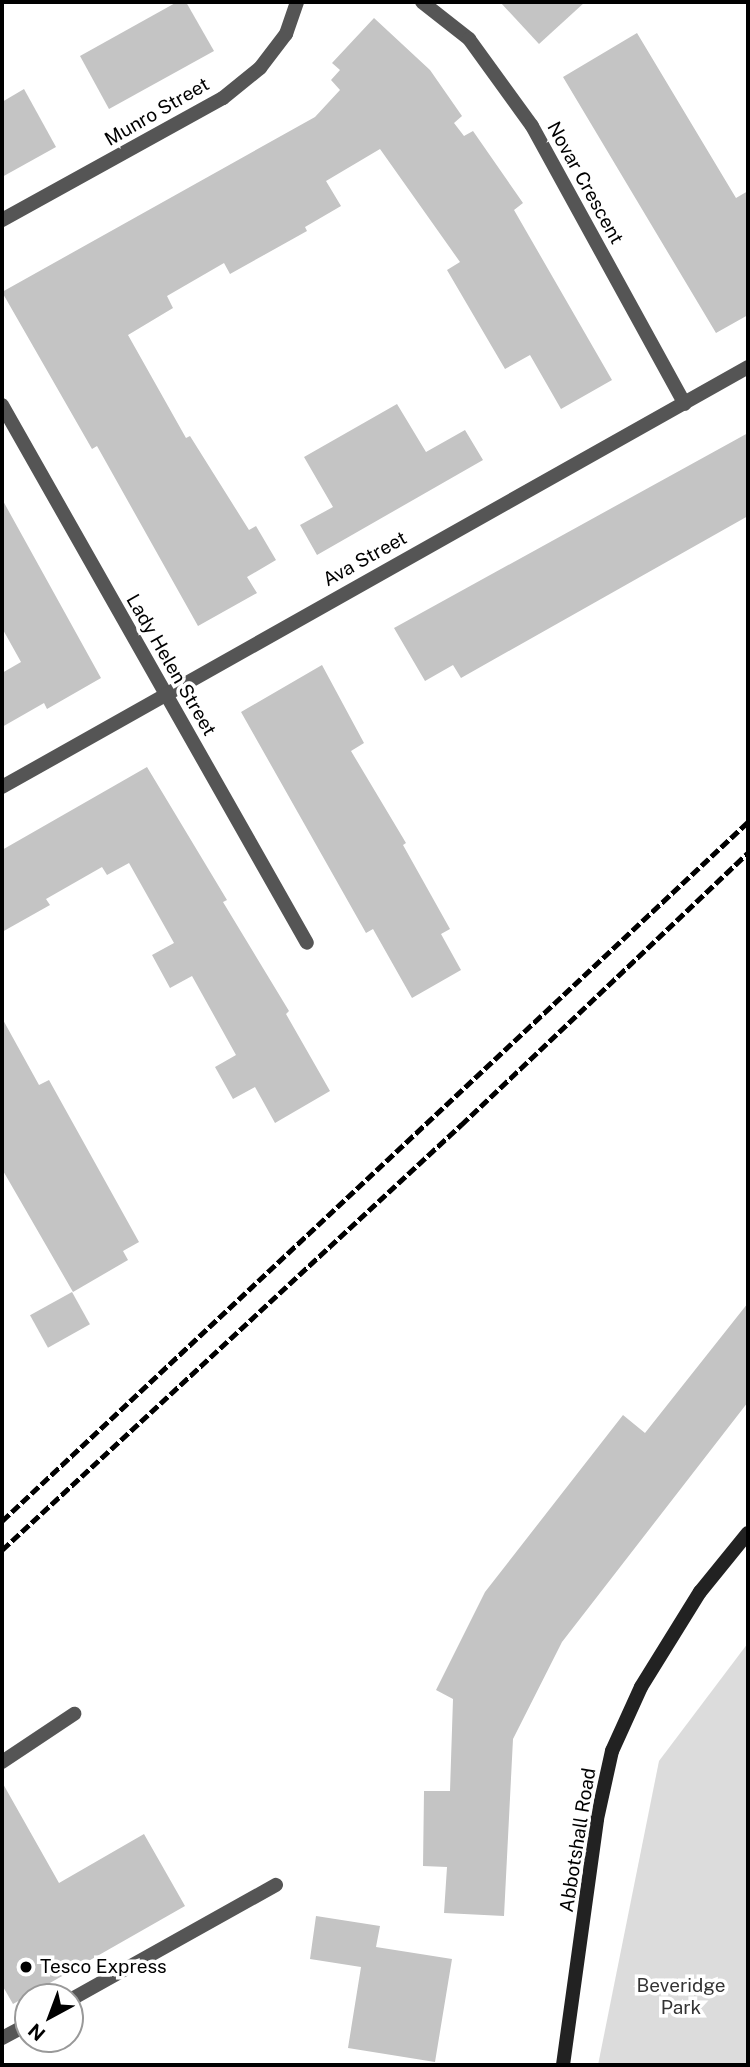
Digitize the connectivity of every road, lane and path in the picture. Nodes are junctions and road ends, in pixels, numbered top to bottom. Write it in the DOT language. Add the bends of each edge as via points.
graph roads {
  1 [pos="297,2"];
  2 [pos="422,2"];
  3 [pos="2,220"];
  4 [pos="748,367"];
  5 [pos="685,404"];
  6 [pos="2,405"];
  7 [pos="163,693"];
  8 [pos="2,787"];
  9 [pos="307,943"];
  10 [pos="748,1533"];
  11 [pos="75,1714"];
  12 [pos="2,1762"];
  13 [pos="276,1885"];
  14 [pos="84,1992"];
  15 [pos="563,2065"];
  1 -- 3 [label="street, Munro Street" via="286,34 260,68 223,98"];
  2 -- 5 [label="street, Novar Crescent" via="469,40 532,126"];
  4 -- 5 [label="street, Ava Street"];
  5 -- 7 [label="street, Ava Street"];
  6 -- 7 [label="street, Lady Helen Street"];
  7 -- 8 [label="street, Ava Street"];
  7 -- 9 [label="street, Lady Helen Street"];
  10 -- 15 [label="main road, Abbotshall Road" via="700,1592 641,1687 612,1751 597,1819"];
  11 -- 12 [label="street"];
  13 -- 14 [label="street"];
}
